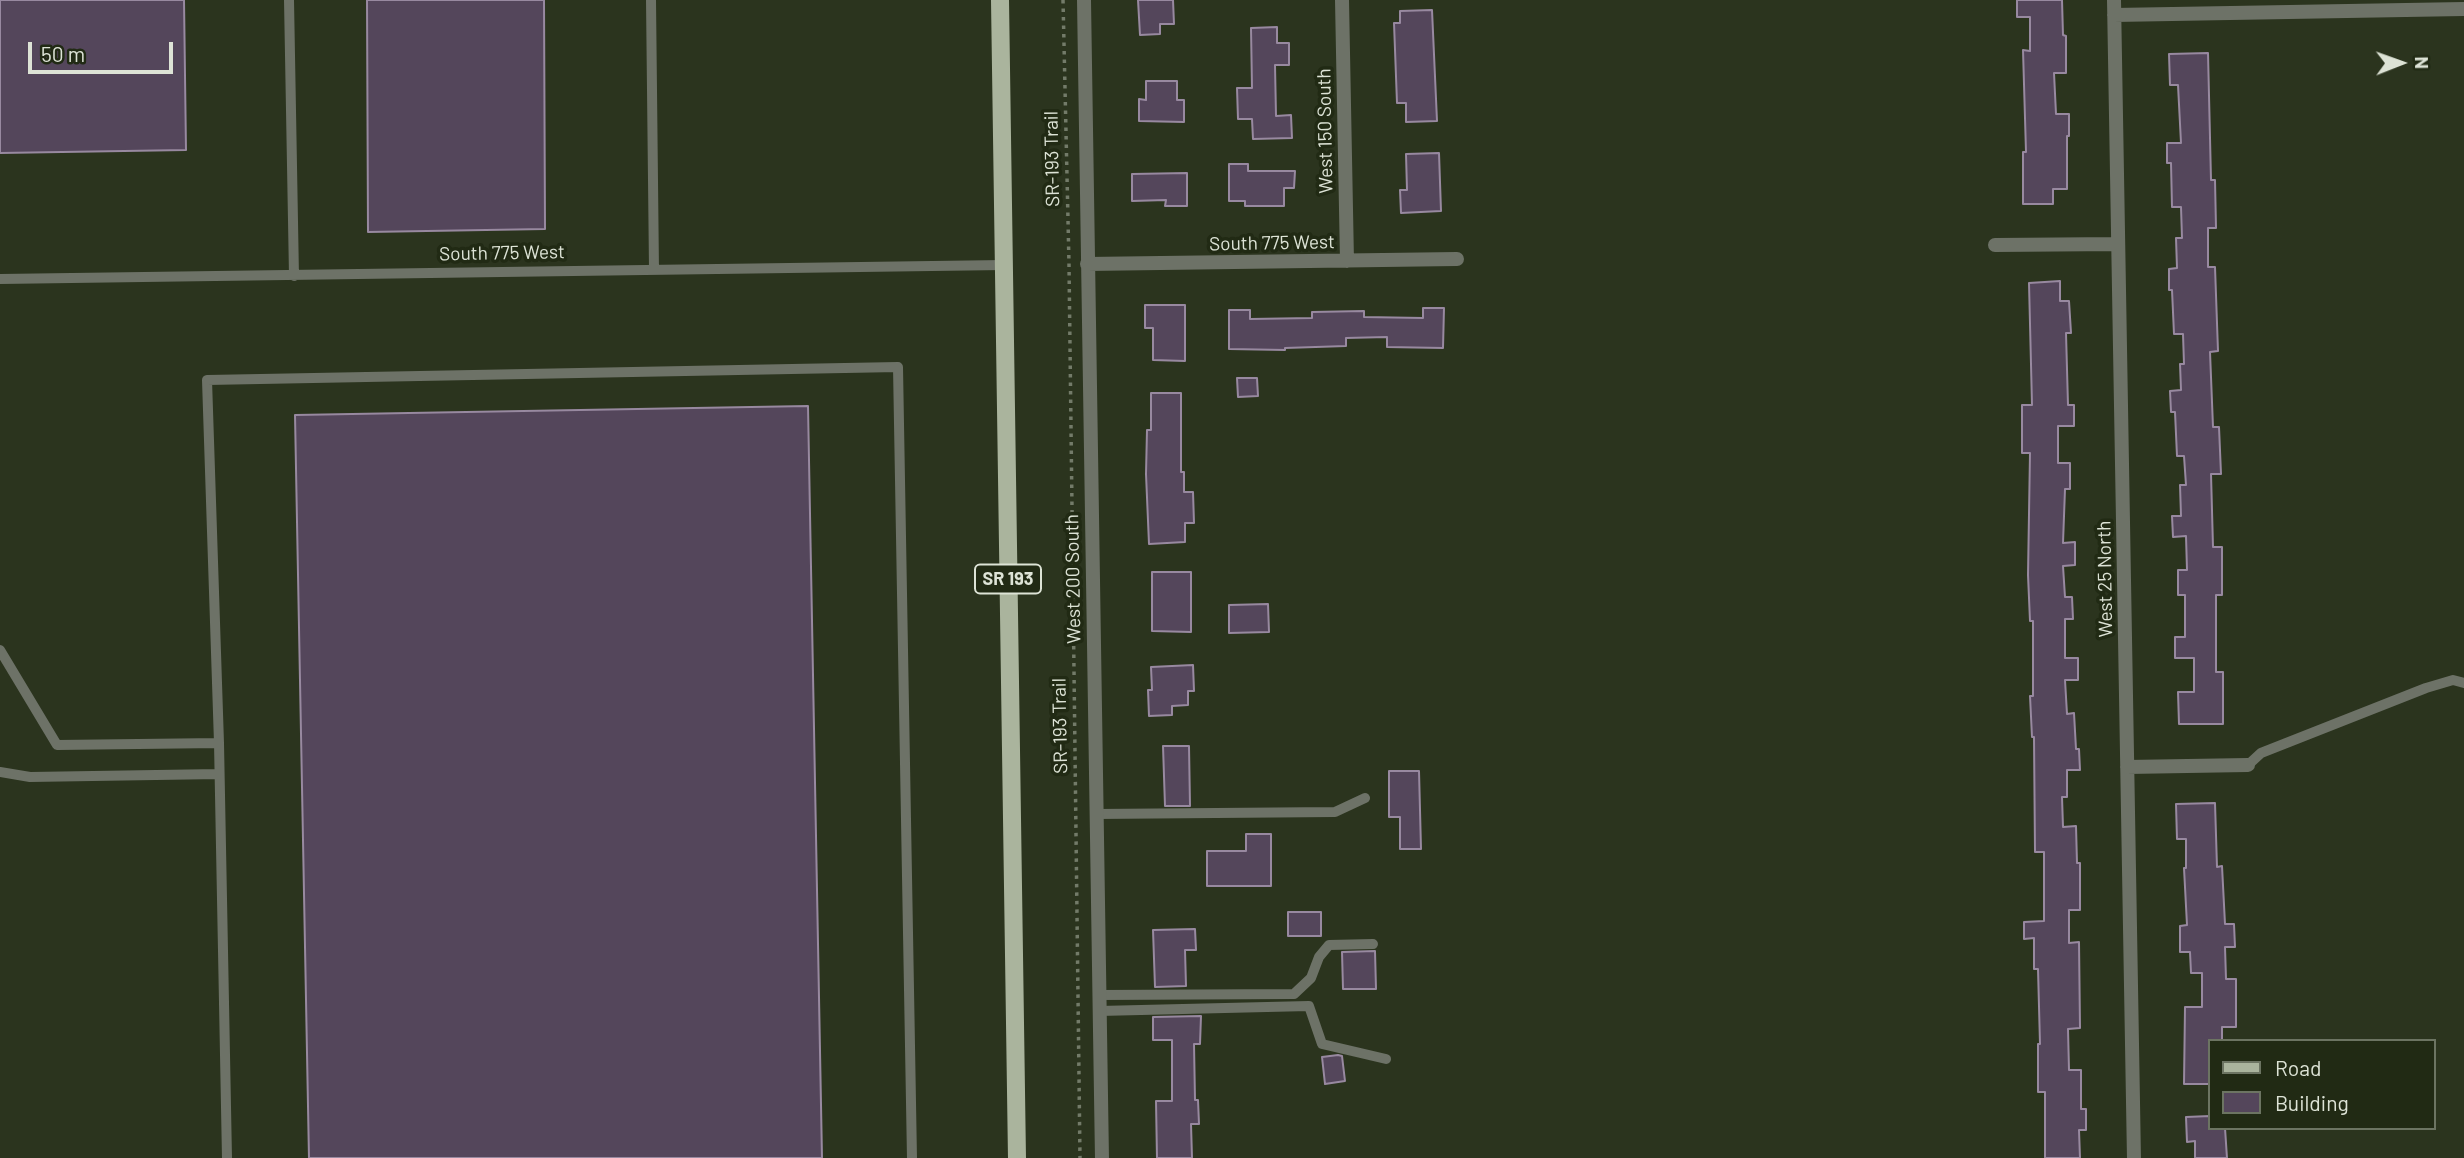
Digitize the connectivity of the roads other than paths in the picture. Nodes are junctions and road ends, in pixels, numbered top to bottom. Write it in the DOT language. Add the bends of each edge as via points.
graph roads {
  1 [pos="289,0"];
  2 [pos="650,0"];
  3 [pos="1000,0"];
  4 [pos="1084,0"];
  5 [pos="1342,0"];
  6 [pos="2358,5"];
  7 [pos="2114,7"];
  8 [pos="2464,9"];
  9 [pos="2118,244"];
  10 [pos="1995,245"];
  11 [pos="1457,260"];
  12 [pos="1346,261"];
  13 [pos="1087,264"];
  14 [pos="1004,265"];
  15 [pos="653,270"];
  16 [pos="294,276"];
  17 [pos="0,279"];
  18 [pos="0,650"];
  19 [pos="2464,682"];
  20 [pos="219,743"];
  21 [pos="2248,765"];
  22 [pos="2127,767"];
  23 [pos="0,772"];
  24 [pos="219,774"];
  25 [pos="1365,798"];
  26 [pos="1096,814"];
  27 [pos="1373,944"];
  28 [pos="1099,995"];
  29 [pos="1099,1011"];
  30 [pos="1386,1059"];
  31 [pos="227,1158"];
  32 [pos="912,1158"];
  33 [pos="1017,1158"];
  34 [pos="1102,1158"];
  35 [pos="2134,1158"];
  1 -- 16 [label="lane"];
  2 -- 15 [label="lane"];
  3 -- 14 [label="main road, SR 193"];
  4 -- 13 [label="street, West 200 South"];
  5 -- 12 [label="street, West 150 South"];
  6 -- 7 [label="street"];
  6 -- 8 [label="street"];
  7 -- 9 [label="street, West 25 North"];
  9 -- 10 [label="street"];
  9 -- 22 [label="street, West 25 North"];
  11 -- 12 [label="street, South 775 West"];
  12 -- 13 [label="street, South 775 West"];
  13 -- 26 [label="street, West 200 South"];
  14 -- 15 [label="lane, South 775 West"];
  14 -- 33 [label="main road, SR 193"];
  15 -- 16 [label="lane, South 775 West"];
  16 -- 17 [label="lane, South 775 West"];
  18 -- 20 [label="lane" via="57,746"];
  19 -- 21 [label="lane" via="2453,680 2427,688 2261,753"];
  20 -- 24 [label="lane"];
  20 -- 32 [label="lane" via="208,380 898,367"];
  21 -- 22 [label="street"];
  22 -- 35 [label="street, West 25 North"];
  23 -- 24 [label="lane" via="30,777"];
  24 -- 31 [label="lane"];
  25 -- 26 [label="lane" via="1335,812"];
  26 -- 28 [label="street, West 200 South"];
  27 -- 28 [label="lane" via="1329,945 1311,978 1294,994"];
  28 -- 29 [label="street, West 200 South"];
  29 -- 30 [label="lane" via="1309,1006 1322,1044"];
  29 -- 34 [label="street, West 200 South"];
}
